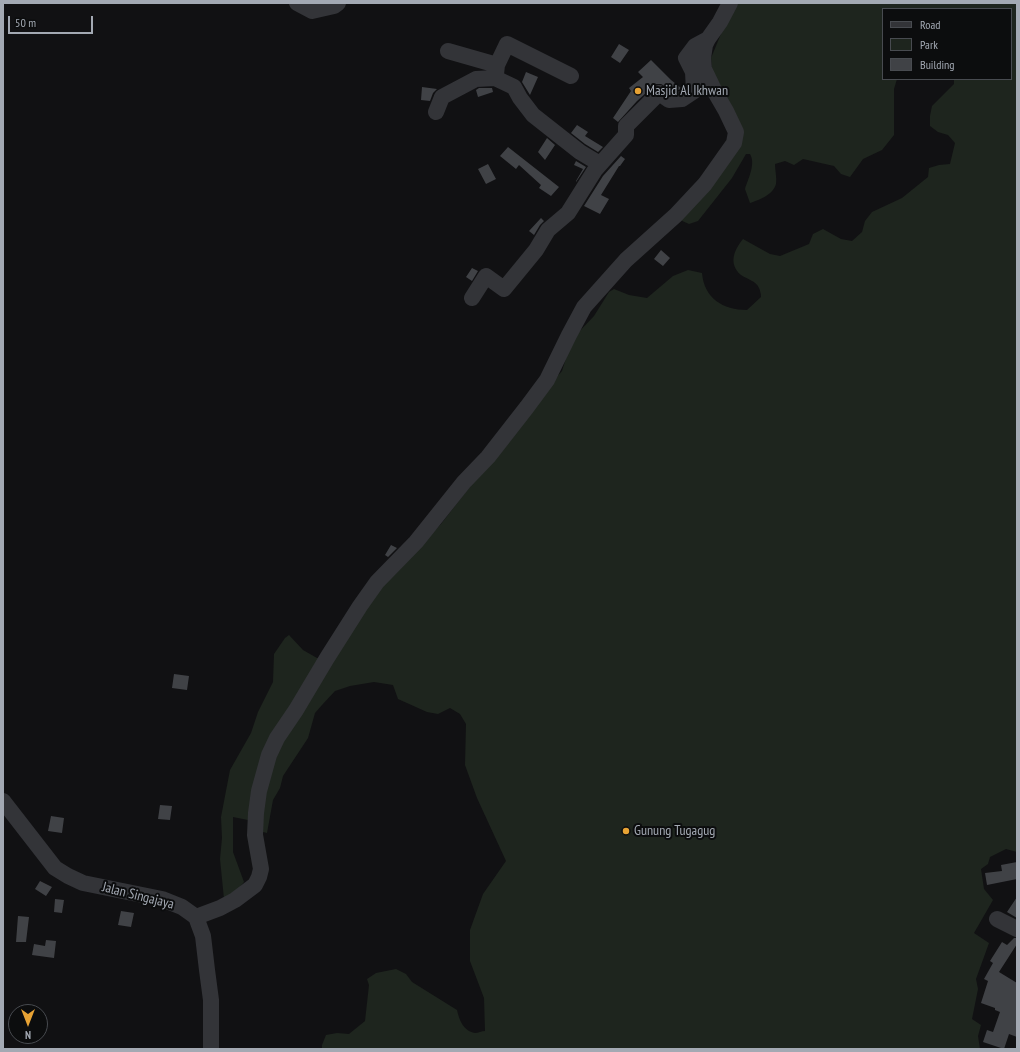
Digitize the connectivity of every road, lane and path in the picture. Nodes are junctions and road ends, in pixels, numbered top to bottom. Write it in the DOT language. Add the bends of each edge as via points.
graph roads {
  1 [pos="297,3"];
  2 [pos="338,3"];
  3 [pos="730,3"];
  4 [pos="708,39"];
  5 [pos="448,51"];
  6 [pos="496,71"];
  7 [pos="571,76"];
  8 [pos="436,112"];
  9 [pos="600,164"];
  10 [pos="472,298"];
  11 [pos="3,801"];
  12 [pos="196,918"];
  13 [pos="997,919"];
  14 [pos="1017,929"];
  15 [pos="211,1049"];
  1 -- 2 [label="street" via="312,11"];
  3 -- 4 [label="street"];
  4 -- 9 [label="street" via="695,46 686,58 693,72 694,91 682,99 670,100 659,93 626,126 626,135"];
  4 -- 12 [label="street" via="704,50 704,69 736,132 734,143 705,184 676,215 626,260 584,308 547,380 527,407 416,542 377,582 360,606 268,755 256,813 255,834 261,869 255,885 235,900"];
  5 -- 6 [label="street"];
  6 -- 7 [label="street" via="507,44"];
  6 -- 8 [label="street" via="442,97"];
  6 -- 9 [label="street" via="514,87 533,115 580,152"];
  9 -- 10 [label="street" via="568,213 548,230 536,250 504,289 486,276"];
  11 -- 12 [label="street, Jalan Singajaya" via="55,868 68,876 83,883 162,899 182,907"];
  12 -- 15 [label="street" via="203,936 208,970"];
  13 -- 14 [label="street"];
}
